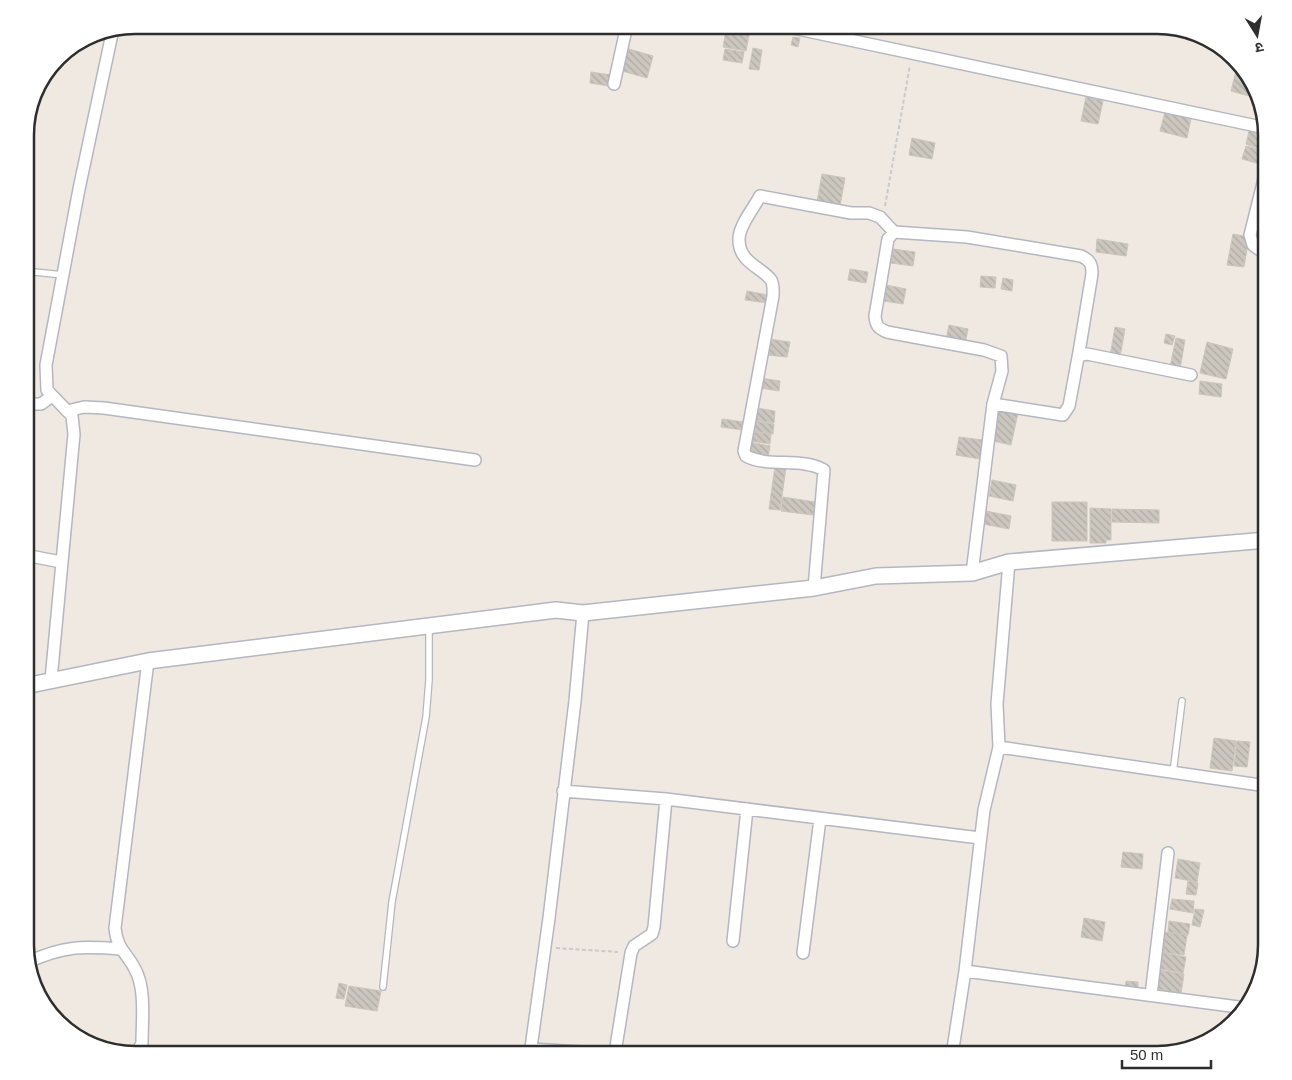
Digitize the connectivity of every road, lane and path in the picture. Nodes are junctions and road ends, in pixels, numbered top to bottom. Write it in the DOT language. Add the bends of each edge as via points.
graph roads {
  1 [pos="625,34"];
  2 [pos="822,34"];
  3 [pos="111,37"];
  4 [pos="912,53"];
  5 [pos="614,84"];
  6 [pos="1257,126"];
  7 [pos="1258,203"];
  8 [pos="883,221"];
  9 [pos="894,232"];
  10 [pos="1258,249"];
  11 [pos="34,272"];
  12 [pos="63,275"];
  13 [pos="1079,352"];
  14 [pos="1191,375"];
  15 [pos="52,396"];
  16 [pos="34,404"];
  17 [pos="993,404"];
  18 [pos="67,411"];
  19 [pos="475,460"];
  20 [pos="1258,541"];
  21 [pos="34,557"];
  22 [pos="61,562"];
  23 [pos="1009,562"];
  24 [pos="972,573"];
  25 [pos="814,588"];
  26 [pos="583,613"];
  27 [pos="429,627"];
  28 [pos="148,661"];
  29 [pos="51,680"];
  30 [pos="34,684"];
  31 [pos="1182,701"];
  32 [pos="998,747"];
  33 [pos="1173,774"];
  34 [pos="1258,785"];
  35 [pos="563,791"];
  36 [pos="666,799"];
  37 [pos="748,810"];
  38 [pos="820,819"];
  39 [pos="980,838"];
  40 [pos="1168,853"];
  41 [pos="733,941"];
  42 [pos="546,947"];
  43 [pos="120,949"];
  44 [pos="631,953"];
  45 [pos="803,953"];
  46 [pos="35,959"];
  47 [pos="965,971"];
  48 [pos="383,987"];
  49 [pos="1151,995"];
  50 [pos="1237,1007"];
  51 [pos="141,1046"];
  52 [pos="531,1046"];
  53 [pos="616,1046"];
  54 [pos="953,1046"];
  1 -- 5 [label="street"];
  2 -- 4 [label="street"];
  3 -- 12 [label="street"];
  4 -- 6 [label="street"];
  4 -- 8 [label="path"];
  7 -- 10 [label="street" via="1250,235"];
  8 -- 9 [label="street"];
  8 -- 25 [label="street" via="869,213 851,213 760,196 739,238 747,260 774,286 744,451 752,459 824,470"];
  9 -- 13 [label="street" via="967,237 1081,256 1088,260 1092,274"];
  9 -- 17 [label="street" via="888,239 876,324 887,332 984,350 1000,356 1002,371"];
  11 -- 12 [label="lane"];
  12 -- 15 [label="street" via="46,365 47,390"];
  13 -- 14 [label="street"];
  13 -- 17 [label="street" via="1069,406 1063,415"];
  15 -- 16 [label="street" via="41,404"];
  15 -- 18 [label="street"];
  17 -- 24 [label="street"];
  18 -- 19 [label="street" via="84,407 104,408"];
  18 -- 22 [label="street" via="72,416 74,434"];
  20 -- 23 [label="street"];
  21 -- 22 [label="street"];
  22 -- 29 [label="street"];
  23 -- 24 [label="street"];
  23 -- 32 [label="street" via="997,704"];
  24 -- 25 [label="street" via="876,576"];
  25 -- 26 [label="street"];
  26 -- 27 [label="street" via="556,610"];
  26 -- 35 [label="street"];
  27 -- 28 [label="street"];
  27 -- 48 [label="lane" via="427,703 392,902"];
  28 -- 29 [label="street"];
  28 -- 43 [label="street" via="115,928"];
  29 -- 30 [label="street"];
  31 -- 33 [label="lane"];
  32 -- 33 [label="street"];
  32 -- 39 [label="street"];
  33 -- 34 [label="street"];
  35 -- 36 [label="street"];
  35 -- 42 [label="street"];
  36 -- 37 [label="street"];
  36 -- 44 [label="street" via="654,927 652,934 634,946"];
  37 -- 38 [label="street"];
  37 -- 41 [label="street"];
  38 -- 39 [label="street"];
  38 -- 45 [label="street"];
  39 -- 47 [label="street"];
  40 -- 49 [label="street"];
  42 -- 44 [label="path"];
  42 -- 52 [label="street"];
  43 -- 46 [label="street" via="66,948"];
  43 -- 51 [label="street" via="136,969 141,998"];
  44 -- 53 [label="street"];
  47 -- 49 [label="street"];
  47 -- 54 [label="street"];
  49 -- 50 [label="street"];
}
